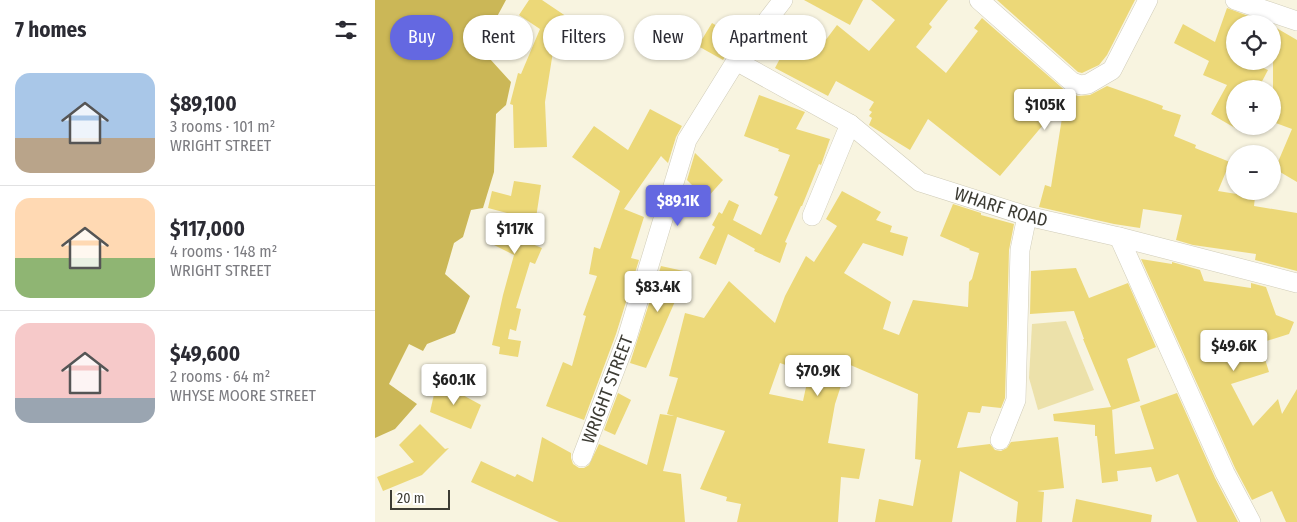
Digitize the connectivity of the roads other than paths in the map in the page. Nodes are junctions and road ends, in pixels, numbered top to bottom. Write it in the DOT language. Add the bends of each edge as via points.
graph roads {
  1 [pos="783,0"];
  2 [pos="979,0"];
  3 [pos="1148,0"];
  4 [pos="1235,0"];
  5 [pos="1297,21"];
  6 [pos="736,61"];
  7 [pos="850,124"];
  8 [pos="812,216"];
  9 [pos="1027,216"];
  10 [pos="1119,237"];
  11 [pos="1297,283"];
  12 [pos="999,440"];
  13 [pos="582,457"];
  14 [pos="1251,522"];
  1 -- 6 [label="street, WRIGHT STREET"];
  2 -- 3 [label="street" via="1072,82 1081,86 1112,70"];
  4 -- 5 [label="street"];
  6 -- 7 [label="street, WHARF ROAD"];
  6 -- 13 [label="street, WRIGHT STREET" via="687,140 627,338"];
  7 -- 8 [label="street"];
  7 -- 9 [label="street, WHARF ROAD" via="920,182"];
  9 -- 10 [label="street, WHARF ROAD"];
  9 -- 12 [label="street" via="1020,250 1016,400"];
  10 -- 11 [label="street, WHARF ROAD"];
  10 -- 14 [label="street" via="1225,473"];
}
